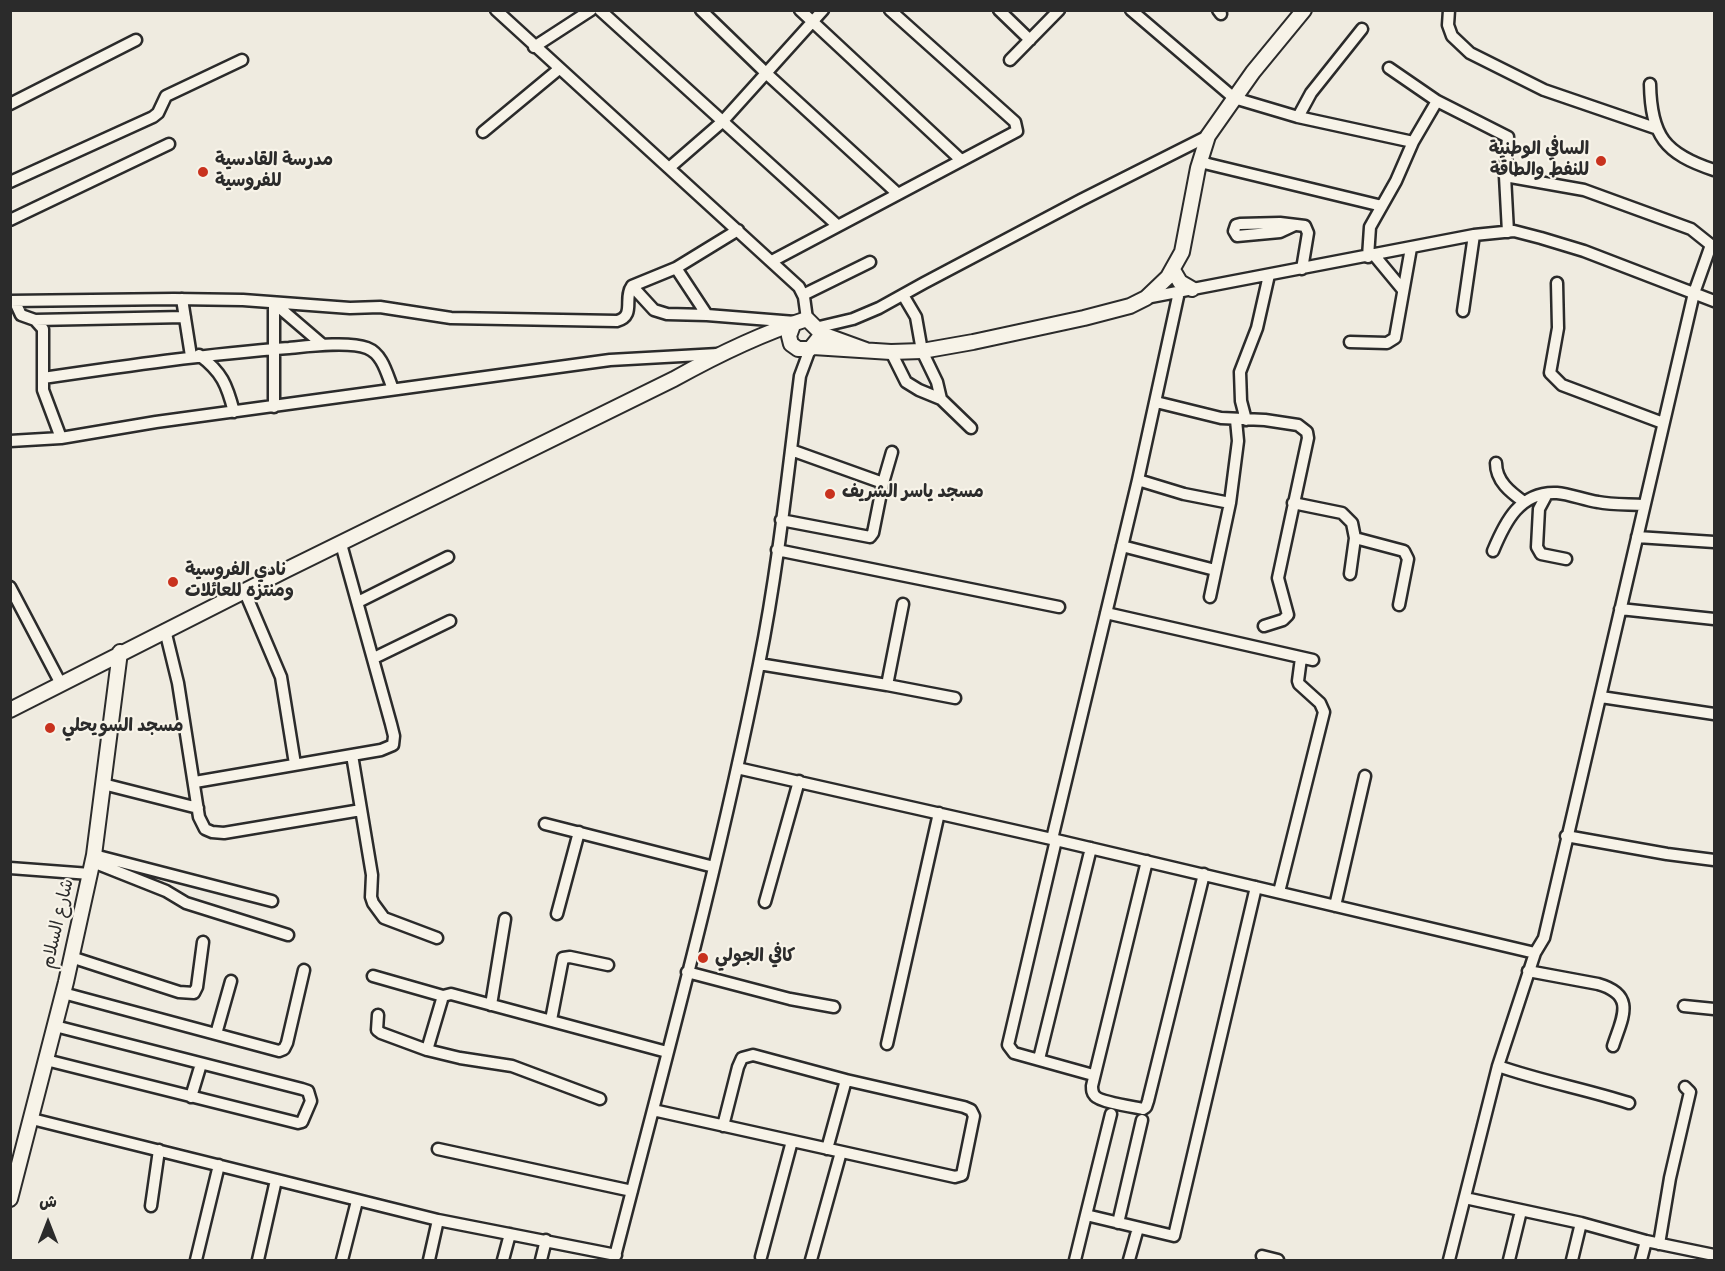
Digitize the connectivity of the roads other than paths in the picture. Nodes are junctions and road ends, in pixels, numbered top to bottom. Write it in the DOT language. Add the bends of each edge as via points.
graph roads {
  1 [pos="591,10"];
  2 [pos="600,10"];
  3 [pos="701,10"];
  4 [pos="800,10"];
  5 [pos="823,10"];
  6 [pos="890,10"];
  7 [pos="999,10"];
  8 [pos="1059,10"];
  9 [pos="1131,10"];
  10 [pos="1304,10"];
  11 [pos="1449,10"];
  12 [pos="499,11"];
  13 [pos="812,22"];
  14 [pos="1362,29"];
  15 [pos="136,40"];
  16 [pos="1030,40"];
  17 [pos="534,47"];
  18 [pos="242,60"];
  19 [pos="1010,60"];
  20 [pos="1389,68"];
  21 [pos="559,69"];
  22 [pos="767,74"];
  23 [pos="1650,84"];
  24 [pos="1234,98"];
  25 [pos="1437,100"];
  26 [pos="10,104"];
  27 [pos="1298,117"];
  28 [pos="722,122"];
  29 [pos="1655,128"];
  30 [pos="483,132"];
  31 [pos="1208,136"];
  32 [pos="1413,142"];
  33 [pos="169,144"];
  34 [pos="961,160"];
  35 [pos="1200,162"];
  36 [pos="669,168"];
  37 [pos="1714,170"];
  38 [pos="1505,176"];
  39 [pos="10,182"];
  40 [pos="898,194"];
  41 [pos="1382,206"];
  42 [pos="10,220"];
  43 [pos="1295,225"];
  44 [pos="838,226"];
  45 [pos="738,230"];
  46 [pos="1508,232"];
  47 [pos="1473,235"];
  48 [pos="1713,245"];
  49 [pos="1411,248"];
  50 [pos="1371,256"];
  51 [pos="772,261"];
  52 [pos="870,262"];
  53 [pos="676,268"];
  54 [pos="1302,268"];
  55 [pos="1173,270"];
  56 [pos="1269,276"];
  57 [pos="1557,283"];
  58 [pos="632,286"];
  59 [pos="1185,290"];
  60 [pos="1403,290"];
  61 [pos="1694,293"];
  62 [pos="803,295"];
  63 [pos="903,295"];
  64 [pos="1146,298"];
  65 [pos="182,299"];
  66 [pos="1714,301"];
  67 [pos="13,302"];
  68 [pos="274,303"];
  69 [pos="1463,311"];
  70 [pos="707,315"];
  71 [pos="185,317"];
  72 [pos="35,320"];
  73 [pos="806,325"];
  74 [pos="752,339"];
  75 [pos="1350,342"];
  76 [pos="323,345"];
  77 [pos="793,346"];
  78 [pos="812,348"];
  79 [pos="274,349"];
  80 [pos="866,350"];
  81 [pos="922,351"];
  82 [pos="891,352"];
  83 [pos="720,354"];
  84 [pos="195,356"];
  85 [pos="800,376"];
  86 [pos="43,378"];
  87 [pos="393,389"];
  88 [pos="942,399"];
  89 [pos="1156,402"];
  90 [pos="274,407"];
  91 [pos="234,412"];
  92 [pos="1241,420"];
  93 [pos="1663,423"];
  94 [pos="971,428"];
  95 [pos="61,438"];
  96 [pos="10,441"];
  97 [pos="791,450"];
  98 [pos="892,452"];
  99 [pos="1496,463"];
  100 [pos="1138,480"];
  101 [pos="883,483"];
  102 [pos="1547,494"];
  103 [pos="1524,502"];
  104 [pos="1230,503"];
  105 [pos="1293,503"];
  106 [pos="1644,505"];
  107 [pos="781,520"];
  108 [pos="1637,537"];
  109 [pos="1355,538"];
  110 [pos="1714,542"];
  111 [pos="341,544"];
  112 [pos="1122,546"];
  113 [pos="777,550"];
  114 [pos="1493,551"];
  115 [pos="448,557"];
  116 [pos="1566,559"];
  117 [pos="1215,570"];
  118 [pos="1350,574"];
  119 [pos="10,587"];
  120 [pos="244,590"];
  121 [pos="1210,597"];
  122 [pos="358,602"];
  123 [pos="903,604"];
  124 [pos="1400,605"];
  125 [pos="1059,607"];
  126 [pos="1620,609"];
  127 [pos="1106,613"];
  128 [pos="1714,619"];
  129 [pos="450,621"];
  130 [pos="1264,626"];
  131 [pos="165,630"];
  132 [pos="120,652"];
  133 [pos="374,658"];
  134 [pos="1301,658"];
  135 [pos="1313,660"];
  136 [pos="759,664"];
  137 [pos="61,684"];
  138 [pos="887,686"];
  139 [pos="1601,697"];
  140 [pos="955,698"];
  141 [pos="10,710"];
  142 [pos="1714,714"];
  143 [pos="352,755"];
  144 [pos="295,764"];
  145 [pos="737,768"];
  146 [pos="1365,776"];
  147 [pos="799,781"];
  148 [pos="195,782"];
  149 [pos="103,784"];
  150 [pos="198,808"];
  151 [pos="361,810"];
  152 [pos="939,813"];
  153 [pos="545,824"];
  154 [pos="579,832"];
  155 [pos="1566,836"];
  156 [pos="1054,840"];
  157 [pos="1090,848"];
  158 [pos="1714,860"];
  159 [pos="1147,861"];
  160 [pos="92,863"];
  161 [pos="714,867"];
  162 [pos="10,868"];
  163 [pos="1204,874"];
  164 [pos="1256,887"];
  165 [pos="1279,892"];
  166 [pos="272,901"];
  167 [pos="765,902"];
  168 [pos="1335,906"];
  169 [pos="557,914"];
  170 [pos="505,920"];
  171 [pos="288,934"];
  172 [pos="437,938"];
  173 [pos="203,942"];
  174 [pos="1535,953"];
  175 [pos="71,957"];
  176 [pos="608,965"];
  177 [pos="304,970"];
  178 [pos="1528,970"];
  179 [pos="687,972"];
  180 [pos="373,976"];
  181 [pos="231,981"];
  182 [pos="63,993"];
  183 [pos="443,996"];
  184 [pos="491,1005"];
  185 [pos="1684,1006"];
  186 [pos="834,1007"];
  187 [pos="1714,1009"];
  188 [pos="378,1015"];
  189 [pos="551,1020"];
  190 [pos="55,1026"];
  191 [pos="216,1034"];
  192 [pos="887,1044"];
  193 [pos="1613,1046"];
  194 [pos="427,1050"];
  195 [pos="667,1052"];
  196 [pos="1039,1059"];
  197 [pos="46,1060"];
  198 [pos="201,1064"];
  199 [pos="1498,1066"];
  200 [pos="1093,1075"];
  201 [pos="846,1080"];
  202 [pos="1685,1087"];
  203 [pos="191,1097"];
  204 [pos="600,1099"];
  205 [pos="1629,1102"];
  206 [pos="653,1110"];
  207 [pos="1111,1114"];
  208 [pos="32,1119"];
  209 [pos="1142,1120"];
  210 [pos="723,1126"];
  211 [pos="792,1142"];
  212 [pos="438,1149"];
  213 [pos="827,1149"];
  214 [pos="159,1150"];
  215 [pos="841,1152"];
  216 [pos="219,1165"];
  217 [pos="276,1180"];
  218 [pos="632,1191"];
  219 [pos="10,1198"];
  220 [pos="1465,1198"];
  221 [pos="357,1201"];
  222 [pos="151,1206"];
  223 [pos="1521,1211"];
  224 [pos="1086,1215"];
  225 [pos="438,1220"];
  226 [pos="1118,1223"];
  227 [pos="1581,1223"];
  228 [pos="1138,1228"];
  229 [pos="510,1233"];
  230 [pos="546,1240"];
  231 [pos="1646,1241"];
  232 [pos="1659,1244"];
  233 [pos="1714,1255"];
  234 [pos="1262,1256"];
  235 [pos="760,1257"];
  236 [pos="615,1258"];
  237 [pos="196,1260"];
  238 [pos="258,1260"];
  239 [pos="342,1260"];
  240 [pos="429,1260"];
  241 [pos="503,1260"];
  242 [pos="541,1260"];
  243 [pos="811,1260"];
  244 [pos="1075,1260"];
  245 [pos="1131,1260"];
  246 [pos="1278,1260"];
  247 [pos="1449,1260"];
  248 [pos="1509,1260"];
  249 [pos="1572,1260"];
  250 [pos="1641,1260"];
  251 [pos="1713,1260"];
  1 -- 17 [label="street"];
  2 -- 28 [label="street"];
  3 -- 22 [label="street"];
  4 -- 13 [label="street"];
  5 -- 13 [label="street"];
  6 -- 34 [label="street" via="1015,122 1017,131"];
  7 -- 16 [label="street"];
  8 -- 16 [label="street"];
  9 -- 24 [label="street"];
  10 -- 24 [label="main road"];
  11 -- 29 [label="street" via="1452,36 1470,53 1544,90"];
  12 -- 17 [label="street"];
  13 -- 22 [label="street"];
  13 -- 34 [label="street"];
  14 -- 27 [label="street" via="1311,93"];
  15 -- 26 [label="street"];
  16 -- 19 [label="street"];
  17 -- 21 [label="street"];
  18 -- 39 [label="street" via="166,96 153,117"];
  20 -- 25 [label="street"];
  21 -- 30 [label="street"];
  21 -- 36 [label="street"];
  22 -- 28 [label="street"];
  22 -- 40 [label="street"];
  23 -- 29 [label="street"];
  24 -- 27 [label="street"];
  24 -- 31 [label="main road"];
  25 -- 32 [label="street"];
  25 -- 38 [label="street" via="1506,135 1509,142"];
  27 -- 32 [label="street"];
  28 -- 36 [label="street"];
  28 -- 44 [label="street"];
  29 -- 37 [label="street" via="1678,154"];
  31 -- 35 [label="main road"];
  31 -- 63 [label="street"];
  32 -- 41 [label="street"];
  33 -- 42 [label="street"];
  34 -- 40 [label="street"];
  35 -- 41 [label="street"];
  35 -- 55 [label="main road" via="1184,243"];
  36 -- 45 [label="street"];
  38 -- 46 [label="street"];
  38 -- 48 [label="street" via="1584,190 1691,229"];
  40 -- 44 [label="street"];
  41 -- 50 [label="street" via="1370,227"];
  43 -- 54 [label="street" via="1308,228"];
  44 -- 51 [label="street"];
  45 -- 51 [label="street"];
  45 -- 53 [label="street"];
  46 -- 47 [label="street"];
  46 -- 61 [label="street" via="1584,251"];
  47 -- 49 [label="street"];
  47 -- 69 [label="street"];
  48 -- 61 [label="street"];
  49 -- 50 [label="street"];
  49 -- 60 [label="street"];
  50 -- 54 [label="street"];
  50 -- 60 [label="street"];
  51 -- 62 [label="street"];
  52 -- 62 [label="street"];
  53 -- 58 [label="street"];
  53 -- 70 [label="street"];
  54 -- 56 [label="street"];
  55 -- 59 [label="main road"];
  55 -- 64 [label="main road"];
  56 -- 59 [label="street"];
  56 -- 92 [label="street" via="1257,328 1240,372"];
  57 -- 93 [label="street" via="1558,328 1550,373 1562,385"];
  58 -- 68 [label="street" via="626,316 603,322 451,318 380,307"];
  58 -- 70 [label="street" via="654,310"];
  59 -- 64 [label="street"];
  59 -- 89 [label="street"];
  60 -- 75 [label="street" via="1393,341"];
  61 -- 66 [label="street"];
  61 -- 93 [label="street"];
  62 -- 73 [label="street"];
  63 -- 73 [label="street" via="861,316"];
  63 -- 81 [label="street" via="916,317"];
  64 -- 81 [label="main road" via="1084,318"];
  65 -- 67 [label="street"];
  65 -- 68 [label="street"];
  65 -- 71 [label="street"];
  67 -- 72 [label="street" via="21,315"];
  68 -- 76 [label="street"];
  68 -- 79 [label="street"];
  70 -- 73 [label="street"];
  71 -- 72 [label="street"];
  71 -- 84 [label="street"];
  72 -- 86 [label="street" via="43,329"];
  73 -- 74 [label="main road"];
  73 -- 77 [label="main road" via="789,332"];
  73 -- 78 [label="main road" via="818,339"];
  73 -- 80 [label="main road"];
  74 -- 77 [label="main road" via="771,338"];
  74 -- 83 [label="main road"];
  76 -- 79 [label="street"];
  76 -- 87 [label="street" via="367,348 379,356"];
  77 -- 78 [label="main road" via="802,350"];
  77 -- 85 [label="street"];
  78 -- 80 [label="main road"];
  78 -- 85 [label="street"];
  79 -- 84 [label="street"];
  79 -- 90 [label="street"];
  80 -- 82 [label="main road"];
  81 -- 82 [label="main road"];
  81 -- 88 [label="street"];
  82 -- 88 [label="street" via="906,382"];
  83 -- 87 [label="street" via="610,360"];
  83 -- 111 [label="main road"];
  84 -- 86 [label="street"];
  84 -- 91 [label="street" via="214,366 223,378"];
  85 -- 97 [label="street"];
  86 -- 95 [label="street" via="43,390"];
  87 -- 90 [label="street"];
  88 -- 94 [label="street"];
  89 -- 92 [label="street" via="1211,417"];
  89 -- 100 [label="street"];
  90 -- 91 [label="street"];
  91 -- 95 [label="street"];
  92 -- 104 [label="street"];
  92 -- 105 [label="street" via="1298,425 1307,432"];
  93 -- 106 [label="street"];
  95 -- 96 [label="street"];
  97 -- 101 [label="street"];
  97 -- 107 [label="street"];
  98 -- 101 [label="street"];
  99 -- 103 [label="street" via="1500,480"];
  100 -- 104 [label="street"];
  100 -- 112 [label="street"];
  101 -- 107 [label="street" via="870,537"];
  102 -- 103 [label="street"];
  102 -- 106 [label="street" via="1599,503"];
  102 -- 116 [label="street" via="1539,509 1538,551"];
  103 -- 114 [label="street" via="1509,516"];
  104 -- 117 [label="street"];
  105 -- 109 [label="street" via="1342,513 1352,523"];
  105 -- 130 [label="street" via="1278,578 1288,615"];
  106 -- 108 [label="street"];
  107 -- 113 [label="street"];
  108 -- 110 [label="street"];
  108 -- 126 [label="street"];
  109 -- 118 [label="street"];
  109 -- 124 [label="street" via="1407,554"];
  111 -- 120 [label="main road"];
  111 -- 122 [label="street"];
  112 -- 117 [label="street"];
  112 -- 127 [label="street"];
  113 -- 125 [label="street"];
  113 -- 136 [label="street"];
  115 -- 122 [label="street"];
  117 -- 121 [label="street"];
  119 -- 137 [label="street"];
  120 -- 131 [label="main road"];
  120 -- 144 [label="street" via="281,676"];
  122 -- 133 [label="street"];
  123 -- 138 [label="street"];
  126 -- 128 [label="street"];
  126 -- 139 [label="street"];
  127 -- 134 [label="street"];
  127 -- 156 [label="street"];
  129 -- 133 [label="street"];
  131 -- 132 [label="main road"];
  131 -- 148 [label="street"];
  132 -- 137 [label="main road"];
  132 -- 149 [label="main road, شارع السلام"];
  133 -- 143 [label="street" via="395,740 388,748"];
  134 -- 135 [label="street"];
  134 -- 165 [label="street" via="1299,684 1320,703 1324,712"];
  136 -- 138 [label="street"];
  136 -- 145 [label="street"];
  137 -- 141 [label="main road"];
  138 -- 140 [label="street"];
  139 -- 142 [label="street"];
  139 -- 155 [label="street"];
  143 -- 144 [label="street"];
  143 -- 151 [label="street"];
  144 -- 148 [label="street"];
  145 -- 147 [label="street"];
  145 -- 161 [label="street"];
  146 -- 168 [label="street"];
  147 -- 152 [label="street"];
  147 -- 167 [label="street"];
  148 -- 150 [label="street"];
  149 -- 150 [label="street"];
  149 -- 160 [label="main road, شارع السلام"];
  150 -- 151 [label="street" via="203,827 218,833"];
  151 -- 172 [label="street" via="373,903 384,918"];
  152 -- 156 [label="street"];
  152 -- 192 [label="street"];
  153 -- 154 [label="street"];
  154 -- 161 [label="street"];
  154 -- 169 [label="street"];
  155 -- 158 [label="street"];
  155 -- 174 [label="street" via="1544,938"];
  156 -- 157 [label="street"];
  156 -- 196 [label="street" via="1008,1040 1014,1053"];
  157 -- 159 [label="street"];
  157 -- 196 [label="street"];
  159 -- 163 [label="street"];
  159 -- 200 [label="street"];
  160 -- 162 [label="street"];
  160 -- 166 [label="street"];
  160 -- 171 [label="street" via="157,887 186,903"];
  160 -- 175 [label="main road, شارع السلام"];
  161 -- 179 [label="street"];
  163 -- 164 [label="street"];
  163 -- 200 [label="street" via="1146,1107 1095,1096"];
  164 -- 165 [label="street"];
  164 -- 228 [label="street" via="1174,1236"];
  165 -- 168 [label="street"];
  168 -- 174 [label="street"];
  170 -- 184 [label="street"];
  173 -- 175 [label="street" via="194,993 179,992"];
  174 -- 178 [label="street"];
  175 -- 182 [label="main road, شارع السلام"];
  176 -- 189 [label="street" via="563,958"];
  177 -- 191 [label="street" via="284,1049 279,1051"];
  178 -- 193 [label="street" via="1608,987 1620,995 1625,1008"];
  178 -- 199 [label="street"];
  179 -- 186 [label="street"];
  179 -- 195 [label="street"];
  180 -- 183 [label="street"];
  181 -- 191 [label="street"];
  182 -- 190 [label="main road, شارع السلام"];
  182 -- 191 [label="street"];
  183 -- 184 [label="street" via="451,994"];
  183 -- 194 [label="street"];
  184 -- 189 [label="street"];
  185 -- 187 [label="street"];
  188 -- 194 [label="street" via="377,1030 381,1033"];
  189 -- 195 [label="street"];
  190 -- 197 [label="main road, شارع السلام"];
  190 -- 198 [label="street"];
  194 -- 204 [label="street" via="512,1066"];
  195 -- 206 [label="street"];
  196 -- 200 [label="street"];
  197 -- 203 [label="street"];
  197 -- 208 [label="main road, شارع السلام"];
  198 -- 203 [label="street"];
  198 -- 203 [label="street" via="308,1091 311,1101 298,1123"];
  199 -- 205 [label="street"];
  199 -- 220 [label="street"];
  201 -- 210 [label="street" via="761,1057 742,1058"];
  201 -- 213 [label="street"];
  201 -- 215 [label="street" via="964,1107 971,1110 974,1122 962,1175 955,1177"];
  202 -- 232 [label="street" via="1690,1092"];
  206 -- 210 [label="street"];
  206 -- 218 [label="street"];
  207 -- 224 [label="street"];
  208 -- 214 [label="street"];
  208 -- 219 [label="main road, شارع السلام"];
  209 -- 226 [label="street"];
  210 -- 211 [label="street"];
  211 -- 213 [label="street"];
  211 -- 235 [label="street"];
  212 -- 218 [label="street"];
  213 -- 215 [label="street"];
  214 -- 216 [label="street"];
  214 -- 222 [label="street"];
  215 -- 243 [label="street"];
  216 -- 217 [label="street"];
  216 -- 237 [label="street"];
  217 -- 221 [label="street"];
  217 -- 238 [label="street"];
  218 -- 236 [label="street"];
  220 -- 223 [label="street"];
  220 -- 247 [label="street"];
  221 -- 225 [label="street"];
  221 -- 239 [label="street"];
  223 -- 227 [label="street"];
  223 -- 248 [label="street"];
  224 -- 226 [label="street"];
  224 -- 244 [label="street"];
  225 -- 229 [label="street"];
  225 -- 240 [label="street"];
  226 -- 228 [label="street"];
  227 -- 231 [label="street"];
  227 -- 249 [label="street"];
  228 -- 245 [label="street"];
  229 -- 230 [label="street"];
  229 -- 241 [label="street"];
  230 -- 236 [label="street"];
  230 -- 242 [label="street"];
  231 -- 232 [label="street"];
  231 -- 250 [label="street"];
  232 -- 233 [label="street"];
  233 -- 251 [label="street"];
  234 -- 246 [label="street"];
}
